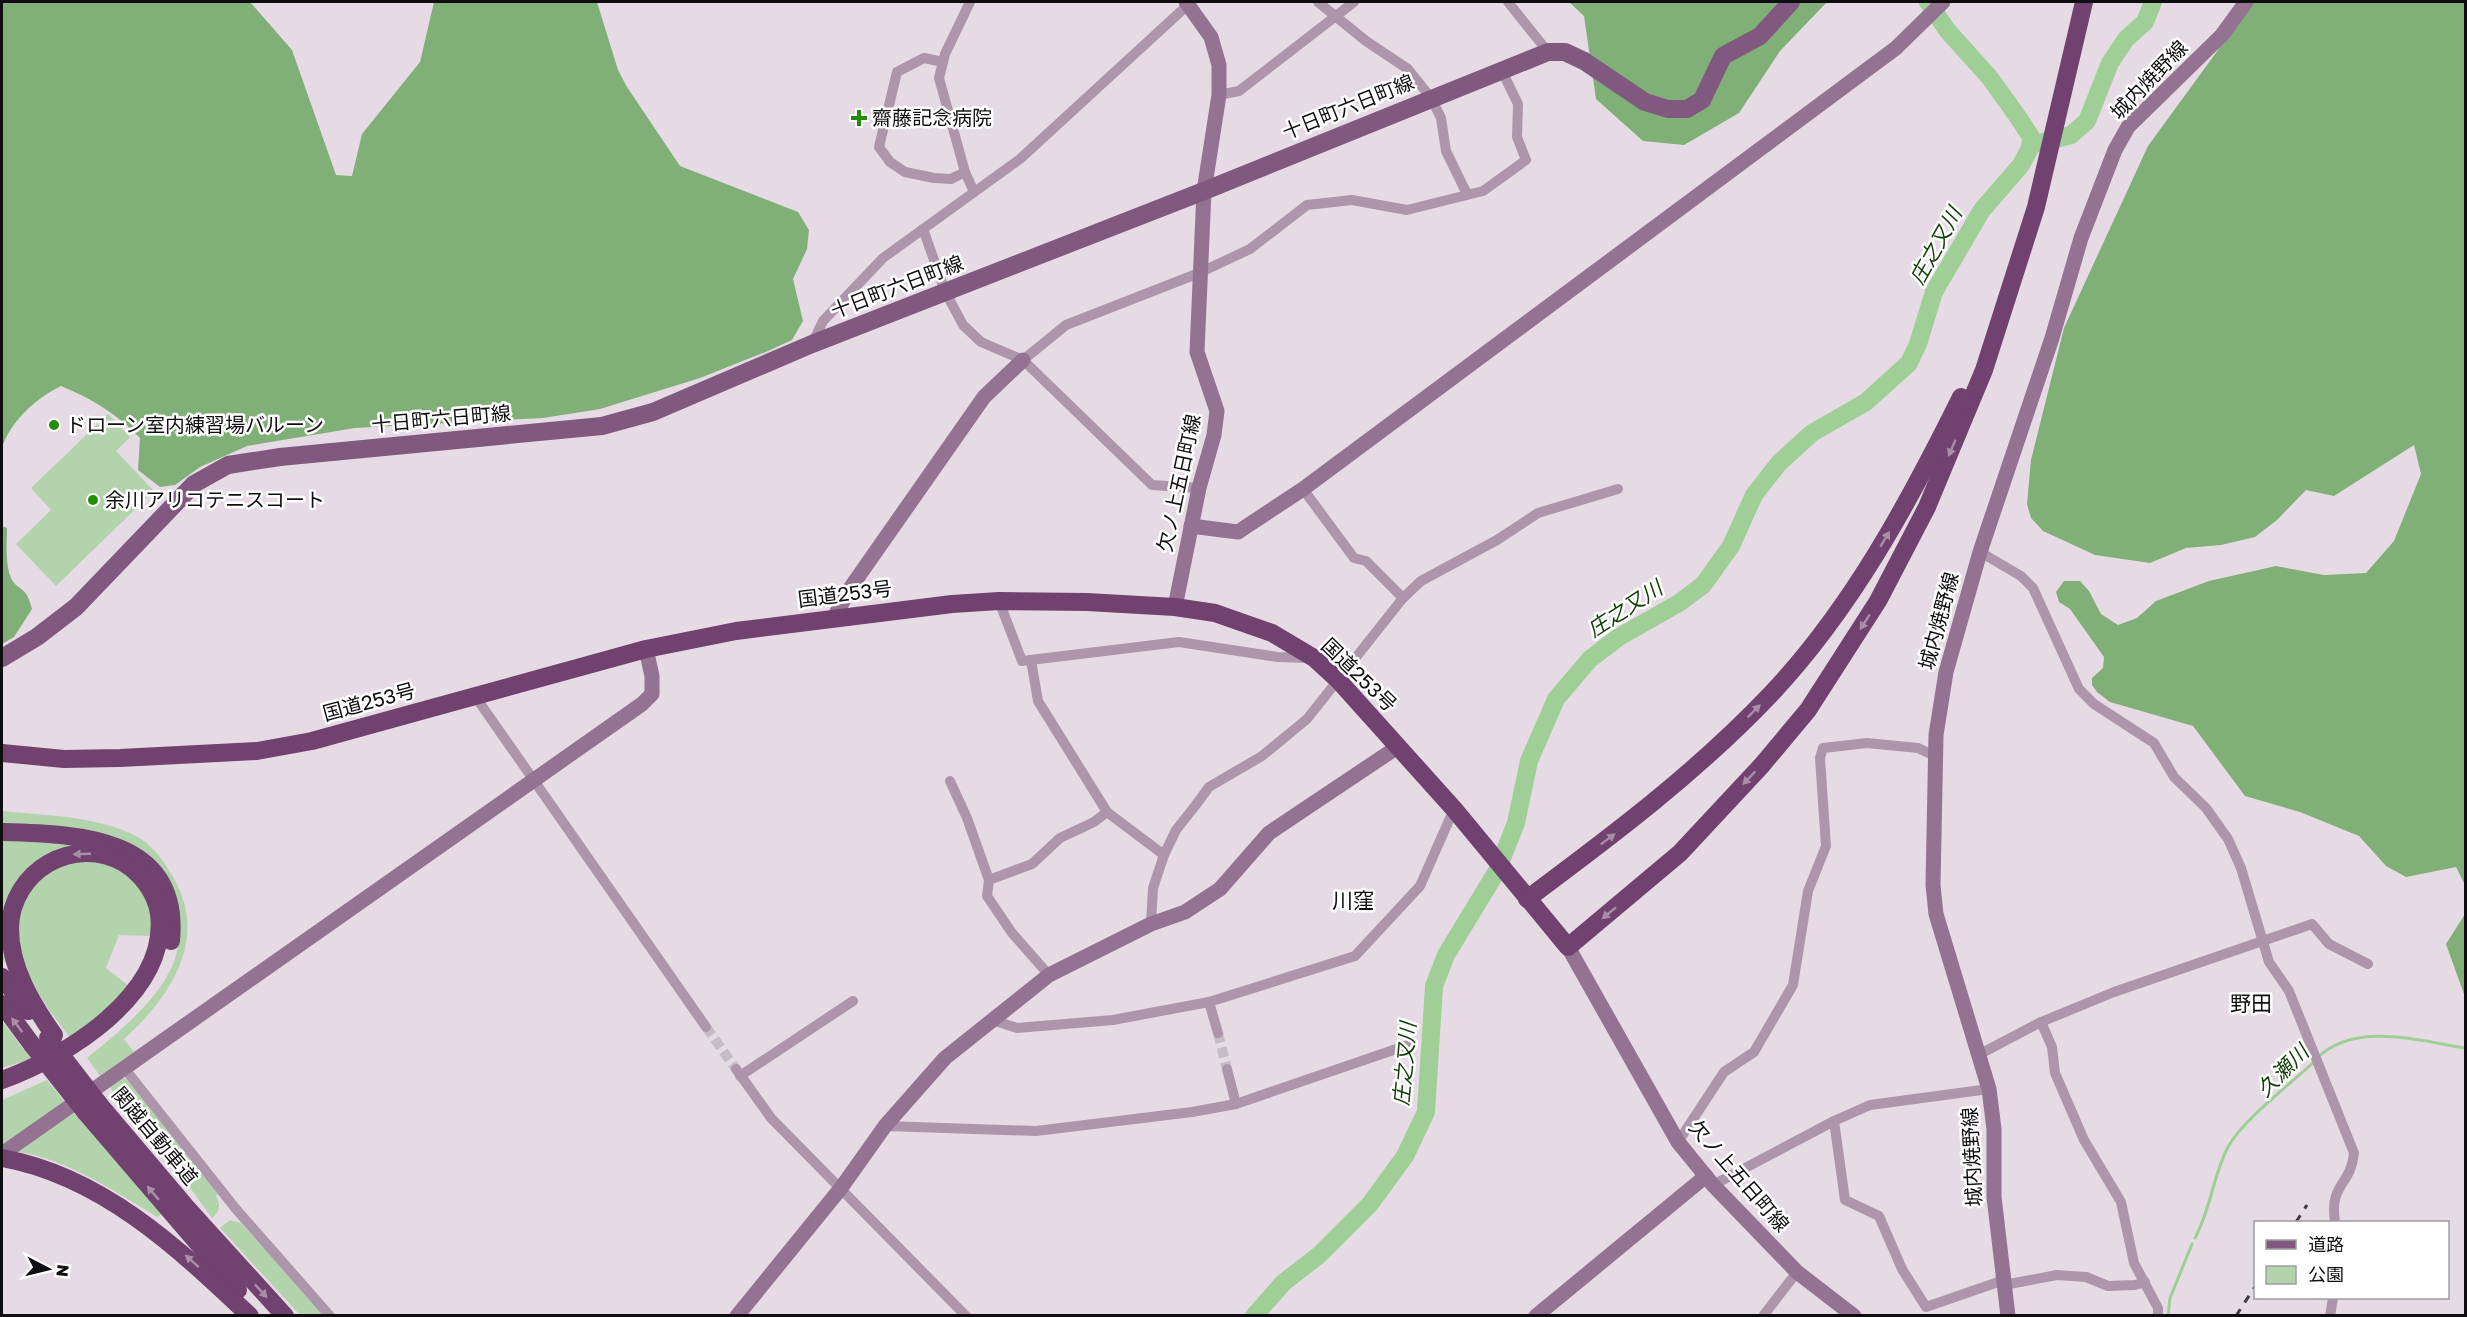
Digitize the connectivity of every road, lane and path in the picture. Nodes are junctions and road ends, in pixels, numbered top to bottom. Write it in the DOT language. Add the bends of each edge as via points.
graph roads {
  1 [pos="1318,2"];
  2 [pos="1354,2"];
  3 [pos="1508,2"];
  4 [pos="1791,2"];
  5 [pos="1943,2"];
  6 [pos="2084,2"];
  7 [pos="2246,2"];
  8 [pos="967,3"];
  9 [pos="1189,3"];
  10 [pos="1336,16"];
  11 [pos="1548,52"];
  12 [pos="943,62"];
  13 [pos="1502,71"];
  14 [pos="1219,95"];
  15 [pos="1431,98"];
  16 [pos="965,172"];
  17 [pos="1204,191"];
  18 [pos="974,192"];
  19 [pos="1467,194"];
  20 [pos="923,229"];
  21 [pos="1199,273"];
  22 [pos="945,291"];
  23 [pos="2001,314"];
  24 [pos="812,344"];
  25 [pos="1023,360"];
  26 [pos="1199,488"];
  27 [pos="1303,489"];
  28 [pos="1618,489"];
  29 [pos="1191,526"];
  30 [pos="1980,552"];
  31 [pos="1403,598"];
  32 [pos="999,601"];
  33 [pos="1175,607"];
  34 [pos="833,619"];
  35 [pos="646,649"];
  36 [pos="2,658"];
  37 [pos="1314,658"];
  38 [pos="1030,660"];
  39 [pos="1339,681"];
  40 [pos="475,696"];
  41 [pos="1399,746"];
  42 [pos="2,753"];
  43 [pos="1935,756"];
  44 [pos="534,781"];
  45 [pos="950,782"];
  46 [pos="1454,809"];
  47 [pos="1107,812"];
  48 [pos="2,832"];
  49 [pos="1164,855"];
  50 [pos="989,880"];
  51 [pos="1527,899"];
  52 [pos="1151,924"];
  53 [pos="2265,941"];
  54 [pos="1568,946"];
  55 [pos="2368,964"];
  56 [pos="1049,975"];
  57 [pos="2,976"];
  58 [pos="853,1001"];
  59 [pos="1209,1002"];
  60 [pos="2,1004"];
  61 [pos="992,1020"];
  62 [pos="2041,1022"];
  63 [pos="706,1027"];
  64 [pos="1218,1033"];
  65 [pos="45,1040"];
  66 [pos="1408,1045"];
  67 [pos="1980,1054"];
  68 [pos="125,1068"];
  69 [pos="1227,1069"];
  70 [pos="2,1080"];
  71 [pos="1989,1089"];
  72 [pos="2,1092"];
  73 [pos="1236,1104"];
  74 [pos="96,1106"];
  75 [pos="1834,1120"];
  76 [pos="885,1126"];
  77 [pos="1678,1142"];
  78 [pos="6,1157"];
  79 [pos="1709,1180"];
  80 [pos="841,1188"];
  81 [pos="2334,1221"];
  82 [pos="1797,1272"];
  83 [pos="2004,1282"];
  84 [pos="2145,1282"];
  85 [pos="2333,1299"];
  86 [pos="250,1316"];
  87 [pos="262,1316"];
  88 [pos="285,1316"];
  89 [pos="330,1316"];
  90 [pos="737,1316"];
  91 [pos="966,1316"];
  92 [pos="1536,1316"];
  93 [pos="1763,1316"];
  94 [pos="1854,1316"];
  95 [pos="2008,1316"];
  96 [pos="2158,1316"];
  97 [pos="2330,1316"];
  1 -- 10 [label="street"];
  2 -- 10 [label="street"];
  3 -- 11 [label="street"];
  4 -- 11 [label="main road" via="1760,36 1723,56 1702,100 1687,110 1645,102 1584,61 1565,52"];
  5 -- 27 [label="street" via="1896,48"];
  6 -- 23 [label="highway" via="2046,166"];
  7 -- 30 [label="street, 城内焼野線" via="2222,35 2128,127 2115,150 2081,238 2052,338"];
  8 -- 12 [label="street"];
  9 -- 14 [label="street, 欠ノ上五日町線" via="1211,37 1219,65"];
  9 -- 18 [label="street" via="1020,159"];
  10 -- 14 [label="street" via="1239,91"];
  10 -- 15 [label="street" via="1408,69"];
  11 -- 13 [label="main road, 十日町六日町線"];
  12 -- 16 [label="street" via="939,78"];
  12 -- 16 [label="street" via="924,58 897,72 879,147 890,162 905,172 951,179"];
  13 -- 15 [label="main road, 十日町六日町線"];
  13 -- 19 [label="street" via="1518,104 1517,137 1526,160 1483,191"];
  14 -- 17 [label="street, 欠ノ上五日町線"];
  15 -- 17 [label="main road, 十日町六日町線"];
  15 -- 19 [label="street" via="1441,118 1446,151"];
  16 -- 18 [label="street"];
  17 -- 21 [label="street, 欠ノ上五日町線"];
  17 -- 22 [label="main road, 十日町六日町線"];
  18 -- 20 [label="street"];
  19 -- 21 [label="street" via="1407,210 1352,200 1307,206 1250,249"];
  20 -- 22 [label="street"];
  20 -- 24 [label="street" via="883,258 823,321"];
  21 -- 25 [label="street" via="1066,325"];
  21 -- 26 [label="street, 欠ノ上五日町線" via="1197,352 1217,411"];
  22 -- 24 [label="main road, 十日町六日町線"];
  22 -- 25 [label="street" via="963,326 981,342"];
  51 -- 23 [label="highway, one-way" via="1682,780 1772,693 1849,596 1918,484"];
  23 -- 54 [label="highway, one-way" via="1984,370 1927,507 1878,601 1808,710 1680,853"];
  24 -- 36 [label="main road, 十日町六日町線" via="653,412 602,426 280,456 228,465 194,484 76,608"];
  25 -- 26 [label="street" via="1152,485"];
  25 -- 34 [label="street" via="984,397 851,587"];
  26 -- 29 [label="street, 欠ノ上五日町線"];
  27 -- 29 [label="street" via="1238,532"];
  27 -- 31 [label="street" via="1354,558 1366,561"];
  28 -- 31 [label="street" via="1538,513 1497,540 1421,580"];
  29 -- 33 [label="street, 欠ノ上五日町線"];
  30 -- 43 [label="street, 城内焼野線" via="1946,672"];
  30 -- 53 [label="street" via="2021,576 2033,588 2079,689 2094,704 2154,743 2174,777 2206,808 2228,839"];
  31 -- 39 [label="street"];
  32 -- 33 [label="highway, 国道253号"];
  32 -- 34 [label="highway, 国道253号"];
  32 -- 38 [label="street" via="1022,661"];
  33 -- 37 [label="highway, 国道253号" via="1215,613 1255,626"];
  34 -- 35 [label="highway, 国道253号" via="691,638"];
  35 -- 40 [label="highway, 国道253号"];
  35 -- 44 [label="street" via="652,694"];
  37 -- 38 [label="street" via="1278,657 1179,642"];
  37 -- 39 [label="highway, 国道253号"];
  38 -- 47 [label="street" via="1038,701"];
  39 -- 41 [label="highway, 国道253号"];
  39 -- 49 [label="street" via="1307,719 1280,742 1209,787 1176,830"];
  40 -- 42 [label="highway, 国道253号" via="312,741 257,751 64,759"];
  40 -- 44 [label="street"];
  41 -- 46 [label="highway, 国道253号"];
  41 -- 52 [label="street" via="1269,833 1220,889 1185,912"];
  43 -- 67 [label="street, 城内焼野線" via="1936,914"];
  43 -- 77 [label="street" via="1918,748 1867,743 1823,748 1820,758 1826,846 1808,891 1793,985 1754,1052 1724,1072"];
  44 -- 63 [label="street"];
  44 -- 68 [label="street"];
  45 -- 50 [label="street"];
  46 -- 51 [label="highway, 国道253号"];
  46 -- 59 [label="street" via="1420,886 1355,956"];
  47 -- 49 [label="street"];
  47 -- 50 [label="street" via="1060,838 1032,864"];
  48 -- 72 [label="highway" via="79,836 106,842 142,861 162,883 172,913 169,950 159,974 128,1013 62,1064"];
  49 -- 52 [label="street" via="1153,888"];
  50 -- 56 [label="street" via="987,896 1012,933"];
  51 -- 54 [label="highway, 国道253号"];
  52 -- 56 [label="street"];
  53 -- 55 [label="street" via="2312,924 2329,944"];
  53 -- 62 [label="street" via="2114,992"];
  53 -- 81 [label="street" via="2269,962 2289,991 2354,1153 2353,1169 2335,1193"];
  54 -- 77 [label="street, 欠ノ上五日町線"];
  56 -- 61 [label="street"];
  57 -- 65 [label="highway, 関越自動車道"];
  58 -- 80 [label="street" via="738,1073 771,1118"];
  59 -- 61 [label="street" via="1113,1020 1017,1028"];
  59 -- 64 [label="street"];
  65 -- 60 [label="highway, 関越自動車道, one-way"];
  61 -- 76 [label="street" via="945,1058"];
  62 -- 67 [label="street"];
  62 -- 84 [label="street" via="2052,1047 2055,1073 2084,1140 2121,1202 2134,1263"];
  70 -- 65 [label="highway, one-way" via="53,1057 93,1030 131,994 152,963 160,934 158,907 146,883 130,867 111,857 84,853 57,858 33,873 16,899 10,929 16,964"];
  65 -- 74 [label="highway, 関越自動車道, bridge"];
  66 -- 73 [label="street"];
  67 -- 71 [label="street, 城内焼野線"];
  68 -- 78 [label="street"];
  68 -- 89 [label="street" via="236,1209"];
  69 -- 73 [label="street"];
  71 -- 75 [label="street" via="1870,1105"];
  71 -- 83 [label="street, 城内焼野線" via="1994,1129 1994,1197"];
  73 -- 76 [label="street" via="1036,1131"];
  87 -- 74 [label="highway, 関越自動車道, one-way"];
  74 -- 88 [label="highway, 関越自動車道, one-way"];
  75 -- 79 [label="street"];
  75 -- 83 [label="street" via="1845,1200 1879,1216 1902,1269 1926,1307"];
  76 -- 80 [label="street"];
  77 -- 79 [label="street, 欠ノ上五日町線"];
  86 -- 78 [label="highway, one-way" via="139,1218 78,1184"];
  79 -- 82 [label="street, 欠ノ上五日町線"];
  79 -- 92 [label="street"];
  80 -- 90 [label="street"];
  80 -- 91 [label="street"];
  82 -- 93 [label="street"];
  82 -- 94 [label="street, 欠ノ上五日町線"];
  83 -- 84 [label="street" via="2057,1275 2086,1277 2108,1286"];
  83 -- 95 [label="street, 城内焼野線"];
  84 -- 96 [label="street"];
  85 -- 97 [label="street"];
}
